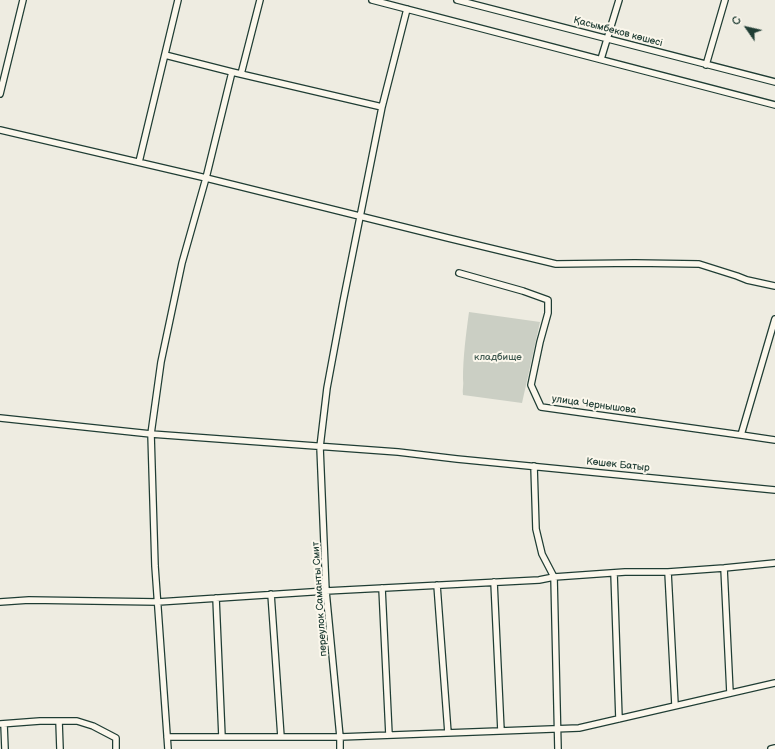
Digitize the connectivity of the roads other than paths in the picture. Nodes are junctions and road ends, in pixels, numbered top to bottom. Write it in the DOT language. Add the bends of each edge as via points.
graph roads {
  1 [pos="23,0"];
  2 [pos="178,0"];
  3 [pos="260,0"];
  4 [pos="372,0"];
  5 [pos="457,0"];
  6 [pos="619,0"];
  7 [pos="725,0"];
  8 [pos="473,2"];
  9 [pos="407,9"];
  10 [pos="608,39"];
  11 [pos="165,55"];
  12 [pos="601,59"];
  13 [pos="706,65"];
  14 [pos="232,72"];
  15 [pos="241,74"];
  16 [pos="775,82"];
  17 [pos="0,94"];
  18 [pos="775,105"];
  19 [pos="382,107"];
  20 [pos="0,130"];
  21 [pos="139,162"];
  22 [pos="206,178"];
  23 [pos="361,217"];
  24 [pos="459,273"];
  25 [pos="775,286"];
  26 [pos="775,319"];
  27 [pos="0,418"];
  28 [pos="151,434"];
  29 [pos="741,435"];
  30 [pos="775,440"];
  31 [pos="320,447"];
  32 [pos="534,466"];
  33 [pos="775,490"];
  34 [pos="775,563"];
  35 [pos="724,568"];
  36 [pos="668,572"];
  37 [pos="614,573"];
  38 [pos="554,577"];
  39 [pos="494,582"];
  40 [pos="437,585"];
  41 [pos="382,588"];
  42 [pos="326,591"];
  43 [pos="271,594"];
  44 [pos="216,598"];
  45 [pos="0,602"];
  46 [pos="158,602"];
  47 [pos="775,683"];
  48 [pos="730,693"];
  49 [pos="675,705"];
  50 [pos="619,719"];
  51 [pos="59,721"];
  52 [pos="2,724"];
  53 [pos="557,729"];
  54 [pos="501,731"];
  55 [pos="448,733"];
  56 [pos="389,735"];
  57 [pos="340,736"];
  58 [pos="167,737"];
  59 [pos="222,737"];
  60 [pos="281,737"];
  61 [pos="775,748"];
  62 [pos="5,749"];
  63 [pos="60,749"];
  64 [pos="116,749"];
  65 [pos="168,749"];
  66 [pos="340,749"];
  67 [pos="558,749"];
  68 [pos="771,749"];
  1 -- 17 [label="street"];
  2 -- 11 [label="street"];
  3 -- 15 [label="street"];
  4 -- 9 [label="street"];
  5 -- 8 [label="street, Қасымбеков көшесі"];
  6 -- 10 [label="street"];
  7 -- 13 [label="street"];
  8 -- 10 [label="street, Қасымбеков көшесі"];
  9 -- 12 [label="street"];
  9 -- 19 [label="street, переулок Саманты Смит"];
  10 -- 12 [label="street"];
  10 -- 13 [label="street, Қасымбеков көшесі"];
  11 -- 14 [label="street"];
  11 -- 21 [label="street"];
  12 -- 18 [label="street"];
  13 -- 16 [label="street, Қасымбеков көшесі"];
  14 -- 15 [label="street"];
  14 -- 22 [label="street"];
  15 -- 19 [label="street"];
  19 -- 23 [label="street, переулок Саманты Смит"];
  20 -- 21 [label="street"];
  21 -- 22 [label="street"];
  22 -- 23 [label="street"];
  22 -- 28 [label="street" via="182,263 161,362"];
  23 -- 25 [label="street" via="556,264 699,264 747,280"];
  23 -- 31 [label="street, переулок Саманты Смит" via="332,359"];
  24 -- 29 [label="street, улица Чернышова" via="548,300 548,313 531,385 541,407"];
  26 -- 29 [label="street"];
  27 -- 28 [label="street, Көшек Батыр"];
  28 -- 31 [label="street, Көшек Батыр"];
  28 -- 46 [label="street"];
  29 -- 30 [label="street, улица Чернышова"];
  31 -- 32 [label="street, Көшек Батыр"];
  31 -- 42 [label="street, переулок Саманты Смит"];
  32 -- 33 [label="street, Көшек Батыр"];
  32 -- 38 [label="street" via="536,529 542,554"];
  34 -- 35 [label="street"];
  35 -- 36 [label="street"];
  35 -- 48 [label="street"];
  36 -- 37 [label="street"];
  36 -- 49 [label="street"];
  37 -- 38 [label="street"];
  37 -- 50 [label="street"];
  38 -- 39 [label="street"];
  38 -- 53 [label="street"];
  39 -- 40 [label="street"];
  39 -- 54 [label="street"];
  40 -- 41 [label="street"];
  40 -- 55 [label="street"];
  41 -- 42 [label="street"];
  41 -- 56 [label="street"];
  42 -- 43 [label="street"];
  42 -- 57 [label="street, переулок Саманты Смит"];
  43 -- 44 [label="street"];
  43 -- 60 [label="street"];
  44 -- 46 [label="street"];
  44 -- 59 [label="street"];
  45 -- 46 [label="street"];
  46 -- 58 [label="street"];
  47 -- 48 [label="street"];
  48 -- 49 [label="street"];
  49 -- 50 [label="street"];
  50 -- 53 [label="street" via="578,728"];
  51 -- 52 [label="street"];
  51 -- 63 [label="street"];
  51 -- 64 [label="street" via="77,721 93,726 116,738"];
  52 -- 62 [label="street"];
  53 -- 54 [label="street"];
  53 -- 67 [label="street"];
  54 -- 55 [label="street"];
  55 -- 56 [label="street"];
  56 -- 57 [label="street"];
  57 -- 60 [label="street"];
  57 -- 66 [label="street, переулок Саманты Смит"];
  58 -- 59 [label="street"];
  58 -- 65 [label="street"];
  59 -- 60 [label="street"];
  61 -- 68 [label="street"];
}
